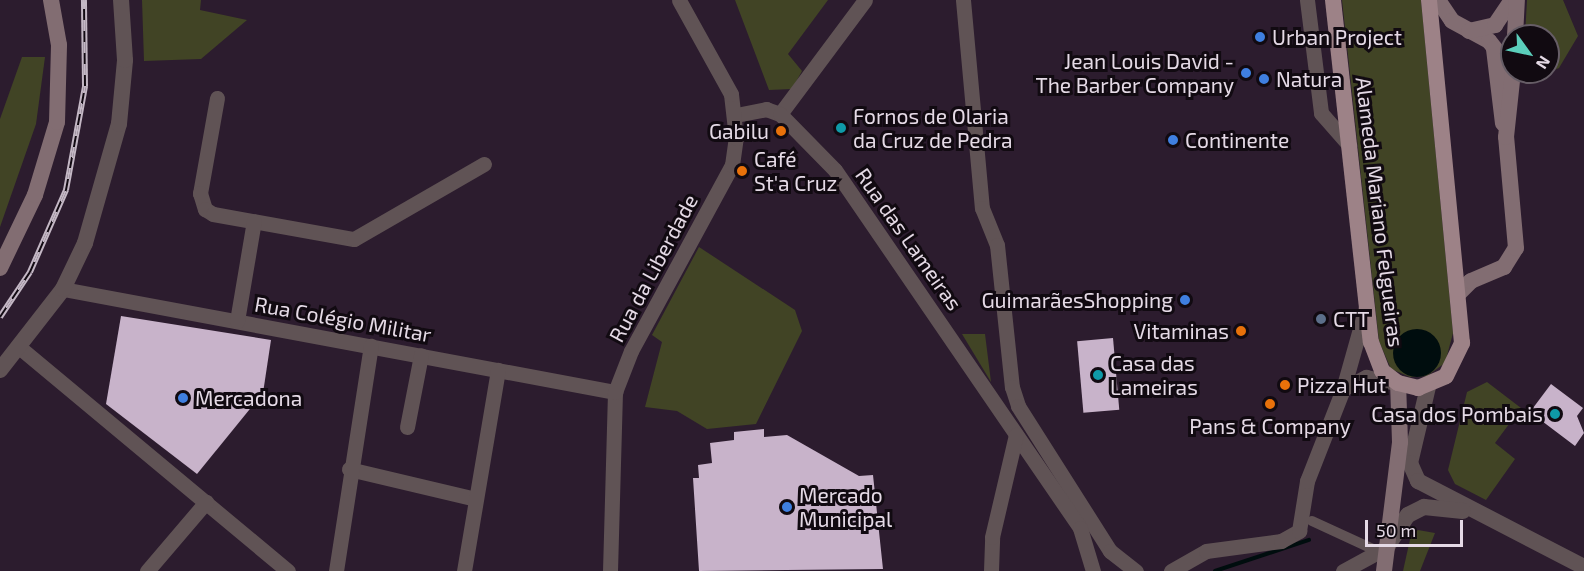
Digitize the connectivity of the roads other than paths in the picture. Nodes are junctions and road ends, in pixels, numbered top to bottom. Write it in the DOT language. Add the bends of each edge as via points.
graph roads {
  1 [pos="51,0"];
  2 [pos="121,0"];
  3 [pos="679,0"];
  4 [pos="865,0"];
  5 [pos="963,0"];
  6 [pos="1307,0"];
  7 [pos="1333,0"];
  8 [pos="1429,0"];
  9 [pos="1438,0"];
  10 [pos="1515,0"];
  11 [pos="1515,24"];
  12 [pos="1469,31"];
  13 [pos="1494,49"];
  14 [pos="1500,56"];
  15 [pos="1512,84"];
  16 [pos="217,98"];
  17 [pos="780,114"];
  18 [pos="736,115"];
  19 [pos="1506,137"];
  20 [pos="1349,145"];
  21 [pos="484,164"];
  22 [pos="254,221"];
  23 [pos="0,268"];
  24 [pos="63,289"];
  25 [pos="1458,294"];
  26 [pos="1367,305"];
  27 [pos="237,321"];
  28 [pos="19,346"];
  29 [pos="371,346"];
  30 [pos="422,355"];
  31 [pos="0,370"];
  32 [pos="498,370"];
  33 [pos="1398,383"];
  34 [pos="1428,387"];
  35 [pos="1343,389"];
  36 [pos="615,392"];
  37 [pos="407,427"];
  38 [pos="1016,435"];
  39 [pos="349,469"];
  40 [pos="472,498"];
  41 [pos="206,502"];
  42 [pos="1476,512"];
  43 [pos="1312,521"];
  44 [pos="1381,549"];
  45 [pos="1584,567"];
  46 [pos="147,571"];
  47 [pos="288,571"];
  48 [pos="336,571"];
  49 [pos="464,571"];
  50 [pos="610,571"];
  51 [pos="991,571"];
  52 [pos="1093,571"];
  53 [pos="1136,571"];
  54 [pos="1171,571"];
  55 [pos="1343,571"];
  56 [pos="1384,571"];
  1 -- 23 [label="main road" via="59,45 57,122 35,195"];
  2 -- 24 [label="street" via="125,60 119,124 85,243"];
  3 -- 18 [label="street, Rua da Liberdade" via="711,50"];
  4 -- 17 [label="street"];
  5 -- 53 [label="street" via="982,208 997,246 1012,387 1018,406 1110,551"];
  6 -- 20 [label="street" via="1321,113"];
  7 -- 20 [label="main road, Alameda Mariano Felgueiras"];
  8 -- 25 [label="main road"];
  9 -- 12 [label="main road" via="1452,21"];
  10 -- 11 [label="main road"];
  10 -- 12 [label="main road" via="1495,25"];
  12 -- 13 [label="main road"];
  13 -- 14 [label="main road"];
  13 -- 19 [label="main road"];
  15 -- 19 [label="main road"];
  16 -- 22 [label="street" via="201,201 213,214"];
  17 -- 18 [label="street" via="766,109"];
  17 -- 38 [label="street, Rua das Lameiras" via="835,170"];
  18 -- 36 [label="street, Rua da Liberdade" via="732,165 631,351"];
  19 -- 25 [label="main road" via="1516,248 1504,267 1471,281"];
  20 -- 26 [label="main road, Alameda Mariano Felgueiras"];
  21 -- 22 [label="street" via="362,237"];
  22 -- 27 [label="street"];
  24 -- 27 [label="street, Rua Colégio Militar"];
  24 -- 28 [label="street"];
  25 -- 34 [label="main road" via="1460,353 1446,376"];
  26 -- 33 [label="main road, Alameda Mariano Felgueiras" via="1377,363"];
  26 -- 35 [label="street"];
  27 -- 29 [label="street, Rua Colégio Militar"];
  28 -- 31 [label="street"];
  28 -- 41 [label="street"];
  29 -- 30 [label="street, Rua Colégio Militar"];
  29 -- 39 [label="street"];
  30 -- 32 [label="street, Rua Colégio Militar"];
  30 -- 37 [label="street"];
  32 -- 36 [label="street, Rua Colégio Militar"];
  32 -- 40 [label="street"];
  33 -- 34 [label="main road"];
  33 -- 35 [label="street" via="1366,377"];
  33 -- 44 [label="main road" via="1401,430"];
  34 -- 42 [label="street" via="1410,463 1418,481"];
  35 -- 54 [label="street" via="1307,481 1299,531 1281,541 1206,551"];
  36 -- 50 [label="street, Rua da Liberdade"];
  38 -- 51 [label="street" via="992,537"];
  38 -- 52 [label="street, Rua das Lameiras" via="1080,528"];
  39 -- 40 [label="street"];
  39 -- 48 [label="street"];
  40 -- 49 [label="street"];
  41 -- 46 [label="street"];
  41 -- 47 [label="street"];
  42 -- 44 [label="street" via="1424,507 1408,516"];
  42 -- 45 [label="street"];
  43 -- 44 [label="street"];
  44 -- 55 [label="street"];
  44 -- 56 [label="main road"];
}
